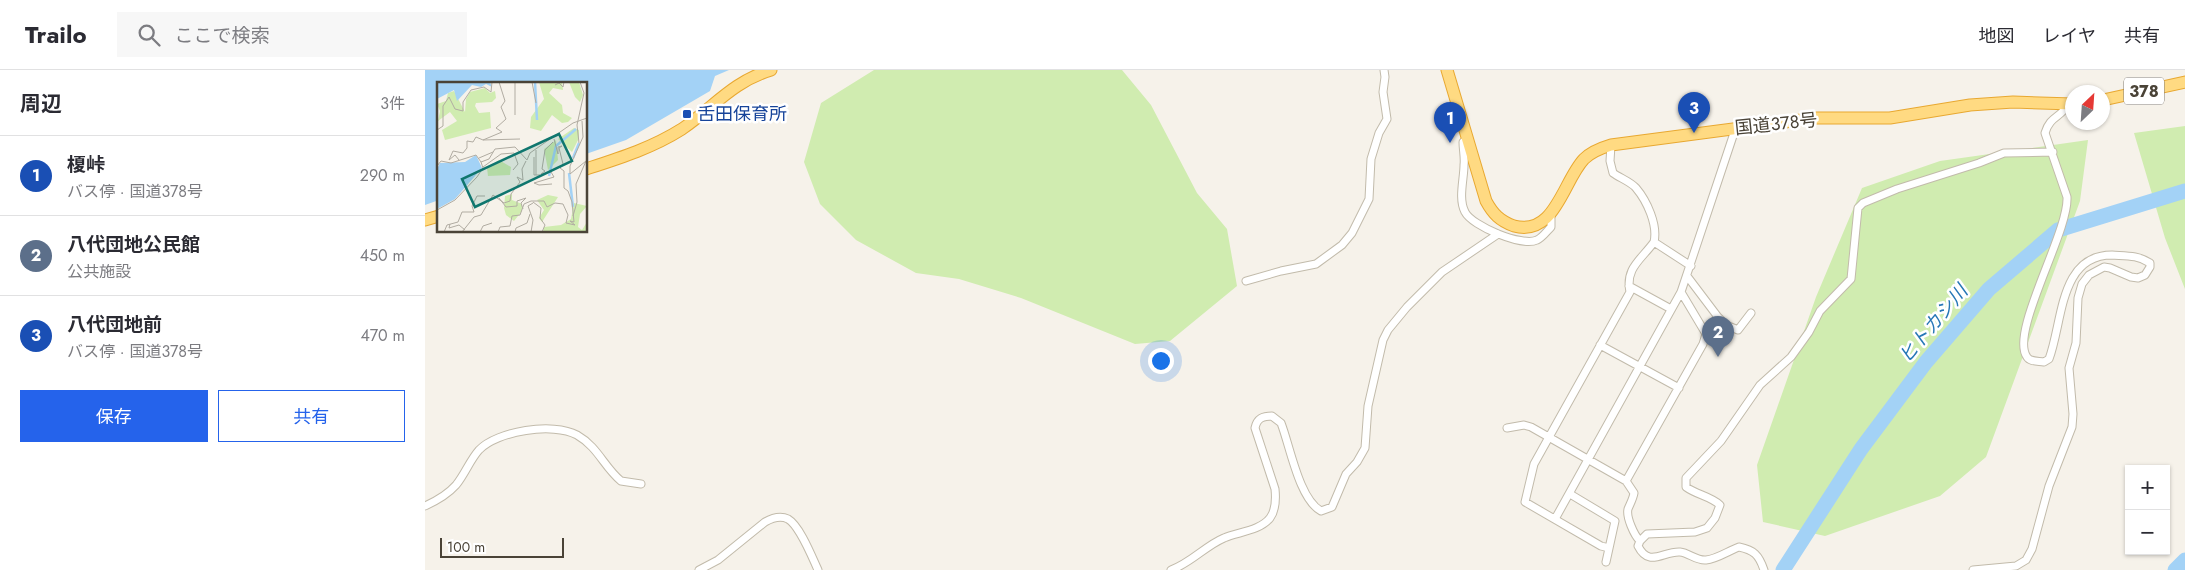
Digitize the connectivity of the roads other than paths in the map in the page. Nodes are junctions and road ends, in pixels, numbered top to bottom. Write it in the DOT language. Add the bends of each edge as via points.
graph roads {
  1 [pos="771,70"];
  2 [pos="1384,70"];
  3 [pos="1447,70"];
  4 [pos="2185,82"];
  5 [pos="2110,98"];
  6 [pos="2065,105"];
  7 [pos="2065,111"];
  8 [pos="1733,128"];
  9 [pos="1468,138"];
  10 [pos="1611,145"];
  11 [pos="2053,152"];
  12 [pos="587,169"];
  13 [pos="1551,214"];
  14 [pos="1498,234"];
  15 [pos="1654,242"];
  16 [pos="1691,266"];
  17 [pos="1687,276"];
  18 [pos="1246,281"];
  19 [pos="1629,286"];
  20 [pos="1681,292"];
  21 [pos="1671,308"];
  22 [pos="1751,313"];
  23 [pos="1600,345"];
  24 [pos="1639,366"];
  25 [pos="1679,388"];
  26 [pos="1507,428"];
  27 [pos="1547,438"];
  28 [pos="1588,459"];
  29 [pos="1626,481"];
  30 [pos="641,484"];
  31 [pos="1570,494"];
  32 [pos="425,506"];
  33 [pos="1555,519"];
  34 [pos="1640,541"];
  35 [pos="1609,548"];
  36 [pos="1606,562"];
  37 [pos="699,570"];
  38 [pos="818,570"];
  39 [pos="1171,570"];
  40 [pos="1764,570"];
  41 [pos="1973,570"];
  1 -- 12 [label="highway" via="737,84 707,111 653,146"];
  2 -- 18 [label="street" via="1387,119 1371,159 1369,199 1352,233 1342,245 1316,264"];
  3 -- 9 [label="highway, 国道378号"];
  4 -- 5 [label="highway, 378"];
  6 -- 8 [label="highway, 国道378号" via="2013,102 1890,118 1816,118"];
  7 -- 11 [label="street" via="2047,124 2045,132"];
  8 -- 10 [label="highway, 国道378号"];
  8 -- 16 [label="street"];
  9 -- 13 [label="highway, 国道378号" via="1486,201 1493,214 1504,223 1522,228 1538,224"];
  9 -- 14 [label="street" via="1463,142 1462,196 1465,211 1475,222"];
  10 -- 13 [label="highway, 国道378号" via="1597,149 1585,158"];
  10 -- 15 [label="street" via="1613,173 1635,186 1652,218 1656,234"];
  11 -- 34 [label="street" via="2004,152 1863,203 1858,208 1851,279 1821,310 1791,357 1760,385 1721,441 1686,478 1687,487 1713,498 1720,505 1715,518 1707,528 1695,532 1647,534"];
  11 -- 41 [label="street" via="2068,206 2036,293 2024,338 2026,356 2030,360 2044,362 2049,359 2067,289 2081,266 2094,257 2129,256 2142,258 2151,267 2145,275 2131,278 2104,267 2089,275 2082,284 2078,298 2076,343 2069,368 2072,427 2049,486 2032,549 2026,560 2016,566"];
  13 -- 14 [label="street" via="1551,227 1538,240 1527,242"];
  14 -- 39 [label="street" via="1442,272 1388,330 1368,406 1365,448 1346,474 1331,507 1321,511 1311,503 1281,423 1273,416 1260,418 1255,428 1276,498 1270,518 1257,527 1217,541"];
  15 -- 16 [label="street"];
  15 -- 19 [label="street" via="1630,270"];
  16 -- 17 [label="street"];
  17 -- 20 [label="street"];
  17 -- 22 [label="street" via="1726,325 1738,330"];
  19 -- 21 [label="street"];
  19 -- 23 [label="street" via="1630,292"];
  20 -- 21 [label="street"];
  20 -- 25 [label="street" via="1705,334 1703,344"];
  21 -- 24 [label="street"];
  23 -- 24 [label="street"];
  23 -- 27 [label="street"];
  24 -- 25 [label="street"];
  24 -- 28 [label="street"];
  25 -- 29 [label="street"];
  26 -- 27 [label="street" via="1524,425"];
  27 -- 28 [label="street"];
  27 -- 33 [label="street" via="1534,464 1525,502"];
  28 -- 29 [label="street"];
  28 -- 31 [label="street"];
  29 -- 34 [label="street" via="1634,493 1629,517"];
  30 -- 32 [label="street" via="621,481 594,449 576,434 539,428 486,444 473,457 456,485"];
  31 -- 33 [label="street"];
  31 -- 35 [label="street" via="1615,521"];
  33 -- 35 [label="street"];
  34 -- 40 [label="street" via="1641,553 1648,557 1681,552 1705,561 1739,546 1759,555"];
  35 -- 36 [label="street"];
  37 -- 38 [label="street" via="718,560 765,522 782,517 794,525"];
}
